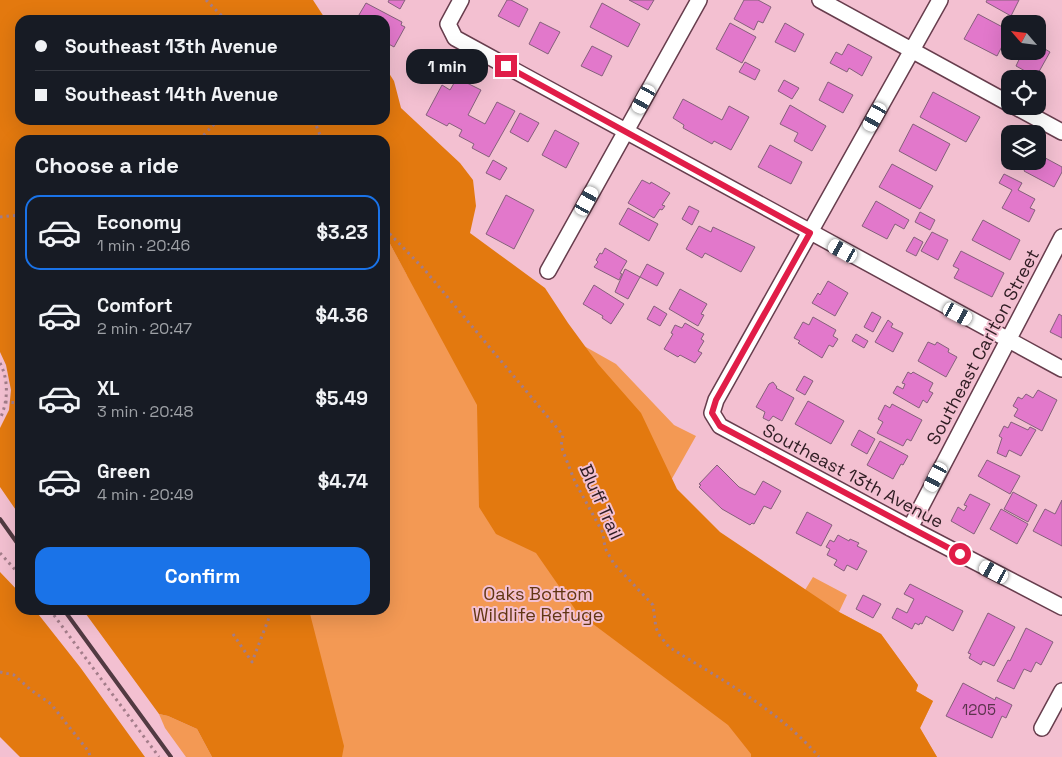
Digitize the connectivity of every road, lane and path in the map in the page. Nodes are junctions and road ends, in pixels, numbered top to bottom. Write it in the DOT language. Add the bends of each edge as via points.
graph roads {
  1 [pos="206,0"];
  2 [pos="461,0"];
  3 [pos="699,0"];
  4 [pos="820,0"];
  5 [pos="940,0"];
  6 [pos="221,15"];
  7 [pos="912,51"];
  8 [pos="1001,99"];
  9 [pos="1031,115"];
  10 [pos="213,125"];
  11 [pos="626,132"];
  12 [pos="1062,132"];
  13 [pos="204,135"];
  14 [pos="15,216"];
  15 [pos="0,218"];
  16 [pos="810,233"];
  17 [pos="390,234"];
  18 [pos="1062,236"];
  19 [pos="548,271"];
  20 [pos="1008,340"];
  21 [pos="0,363"];
  22 [pos="1062,369"];
  23 [pos="5,402"];
  24 [pos="15,403"];
  25 [pos="0,419"];
  26 [pos="910,528"];
  27 [pos="0,553"];
  28 [pos="15,570"];
  29 [pos="1062,607"];
  30 [pos="54,615"];
  31 [pos="270,615"];
  32 [pos="233,634"];
  33 [pos="0,672"];
  34 [pos="1062,690"];
  35 [pos="1042,728"];
  36 [pos="90,757"];
  37 [pos="158,757"];
  38 [pos="819,757"];
  1 -- 6 [label="path"];
  2 -- 11 [label="street" via="448,24 454,38"];
  3 -- 11 [label="street"];
  4 -- 7 [label="street"];
  5 -- 7 [label="street"];
  7 -- 8 [label="street"];
  7 -- 16 [label="street"];
  9 -- 12 [label="street"];
  10 -- 13 [label="path"];
  11 -- 16 [label="street"];
  11 -- 19 [label="street"];
  14 -- 15 [label="path"];
  16 -- 20 [label="street"];
  16 -- 26 [label="street, Southeast 13th Avenue" via="716,400 712,413 720,426"];
  17 -- 38 [label="path, Bluff Trail" via="424,269 563,435 561,446 575,482 603,533 606,548 614,564 652,605 656,628 668,647 760,705 805,740"];
  18 -- 20 [label="street, Southeast Carlton Street"];
  20 -- 22 [label="street"];
  20 -- 26 [label="street, Southeast Carlton Street"];
  21 -- 23 [label="path" via="6,384"];
  23 -- 24 [label="path"];
  23 -- 25 [label="path"];
  26 -- 29 [label="street, Southeast 13th Avenue"];
  27 -- 28 [label="path"];
  30 -- 37 [label="path"];
  31 -- 32 [label="path" via="252,662"];
  33 -- 36 [label="path" via="14,675 51,704"];
  34 -- 35 [label="street"];
}
